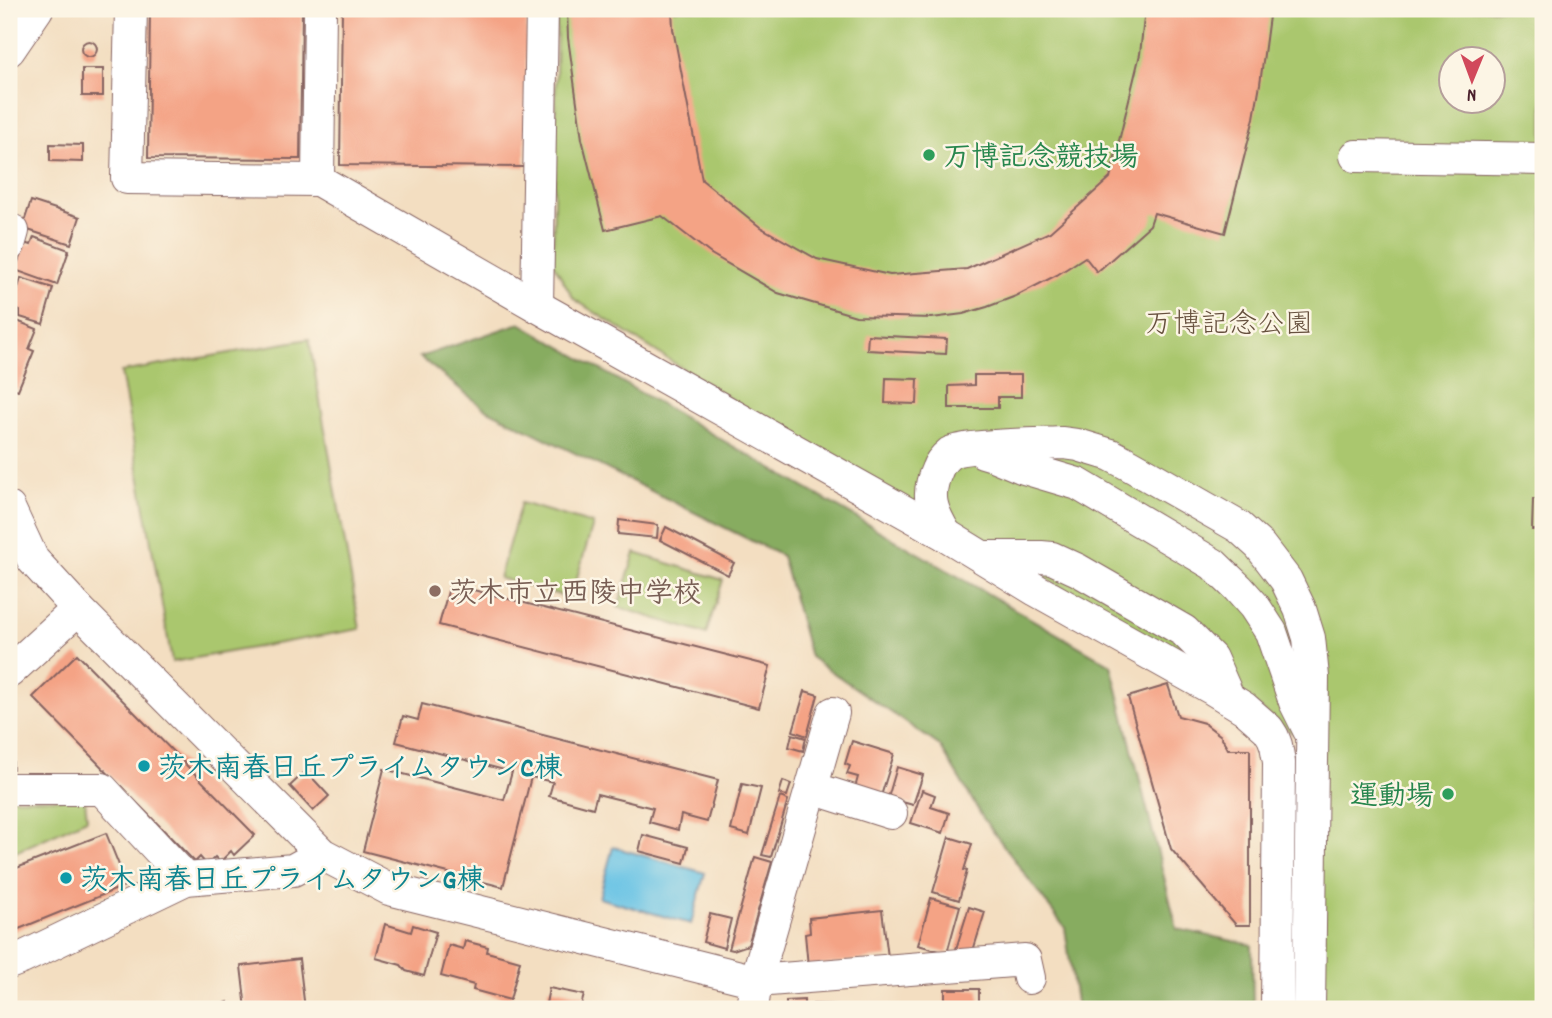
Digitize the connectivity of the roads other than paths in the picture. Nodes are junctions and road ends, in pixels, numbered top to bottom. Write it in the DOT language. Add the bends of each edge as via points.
graph roads {
  1 [pos="37,9"];
  2 [pos="131,9"];
  3 [pos="320,9"];
  4 [pos="542,9"];
  5 [pos="9,50"];
  6 [pos="1356,156"];
  7 [pos="1543,159"];
  8 [pos="318,180"];
  9 [pos="537,306"];
  10 [pos="968,449"];
  11 [pos="9,508"];
  12 [pos="946,535"];
  13 [pos="78,608"];
  14 [pos="9,672"];
  15 [pos="834,713"];
  16 [pos="1313,737"];
  17 [pos="812,788"];
  18 [pos="9,789"];
  19 [pos="891,813"];
  20 [pos="322,854"];
  21 [pos="186,879"];
  22 [pos="9,962"];
  23 [pos="1028,978"];
  24 [pos="754,995"];
  25 [pos="1277,1009"];
  26 [pos="1309,1009"];
  1 -- 5 [label="street"];
  2 -- 8 [label="street" via="127,178"];
  3 -- 8 [label="street"];
  4 -- 9 [label="street"];
  6 -- 7 [label="street"];
  8 -- 9 [label="street"];
  9 -- 12 [label="street"];
  10 -- 12 [label="street" via="951,452 939,465 929,492"];
  10 -- 16 [label="street" via="1079,484 1213,564 1254,606 1271,632 1295,702"];
  10 -- 16 [label="street" via="1078,445 1111,455 1238,527 1260,546 1286,580 1300,610 1309,638 1313,677"];
  11 -- 13 [label="street" via="33,560"];
  12 -- 25 [label="street" via="1229,699 1268,729 1279,762"];
  13 -- 14 [label="street"];
  13 -- 20 [label="street"];
  15 -- 17 [label="street"];
  16 -- 26 [label="street"];
  17 -- 19 [label="street"];
  17 -- 24 [label="street"];
  18 -- 21 [label="street" via="102,789"];
  20 -- 21 [label="street" via="293,870"];
  20 -- 24 [label="street" via="389,889"];
  21 -- 22 [label="street"];
  23 -- 24 [label="street" via="1025,960"];
}
